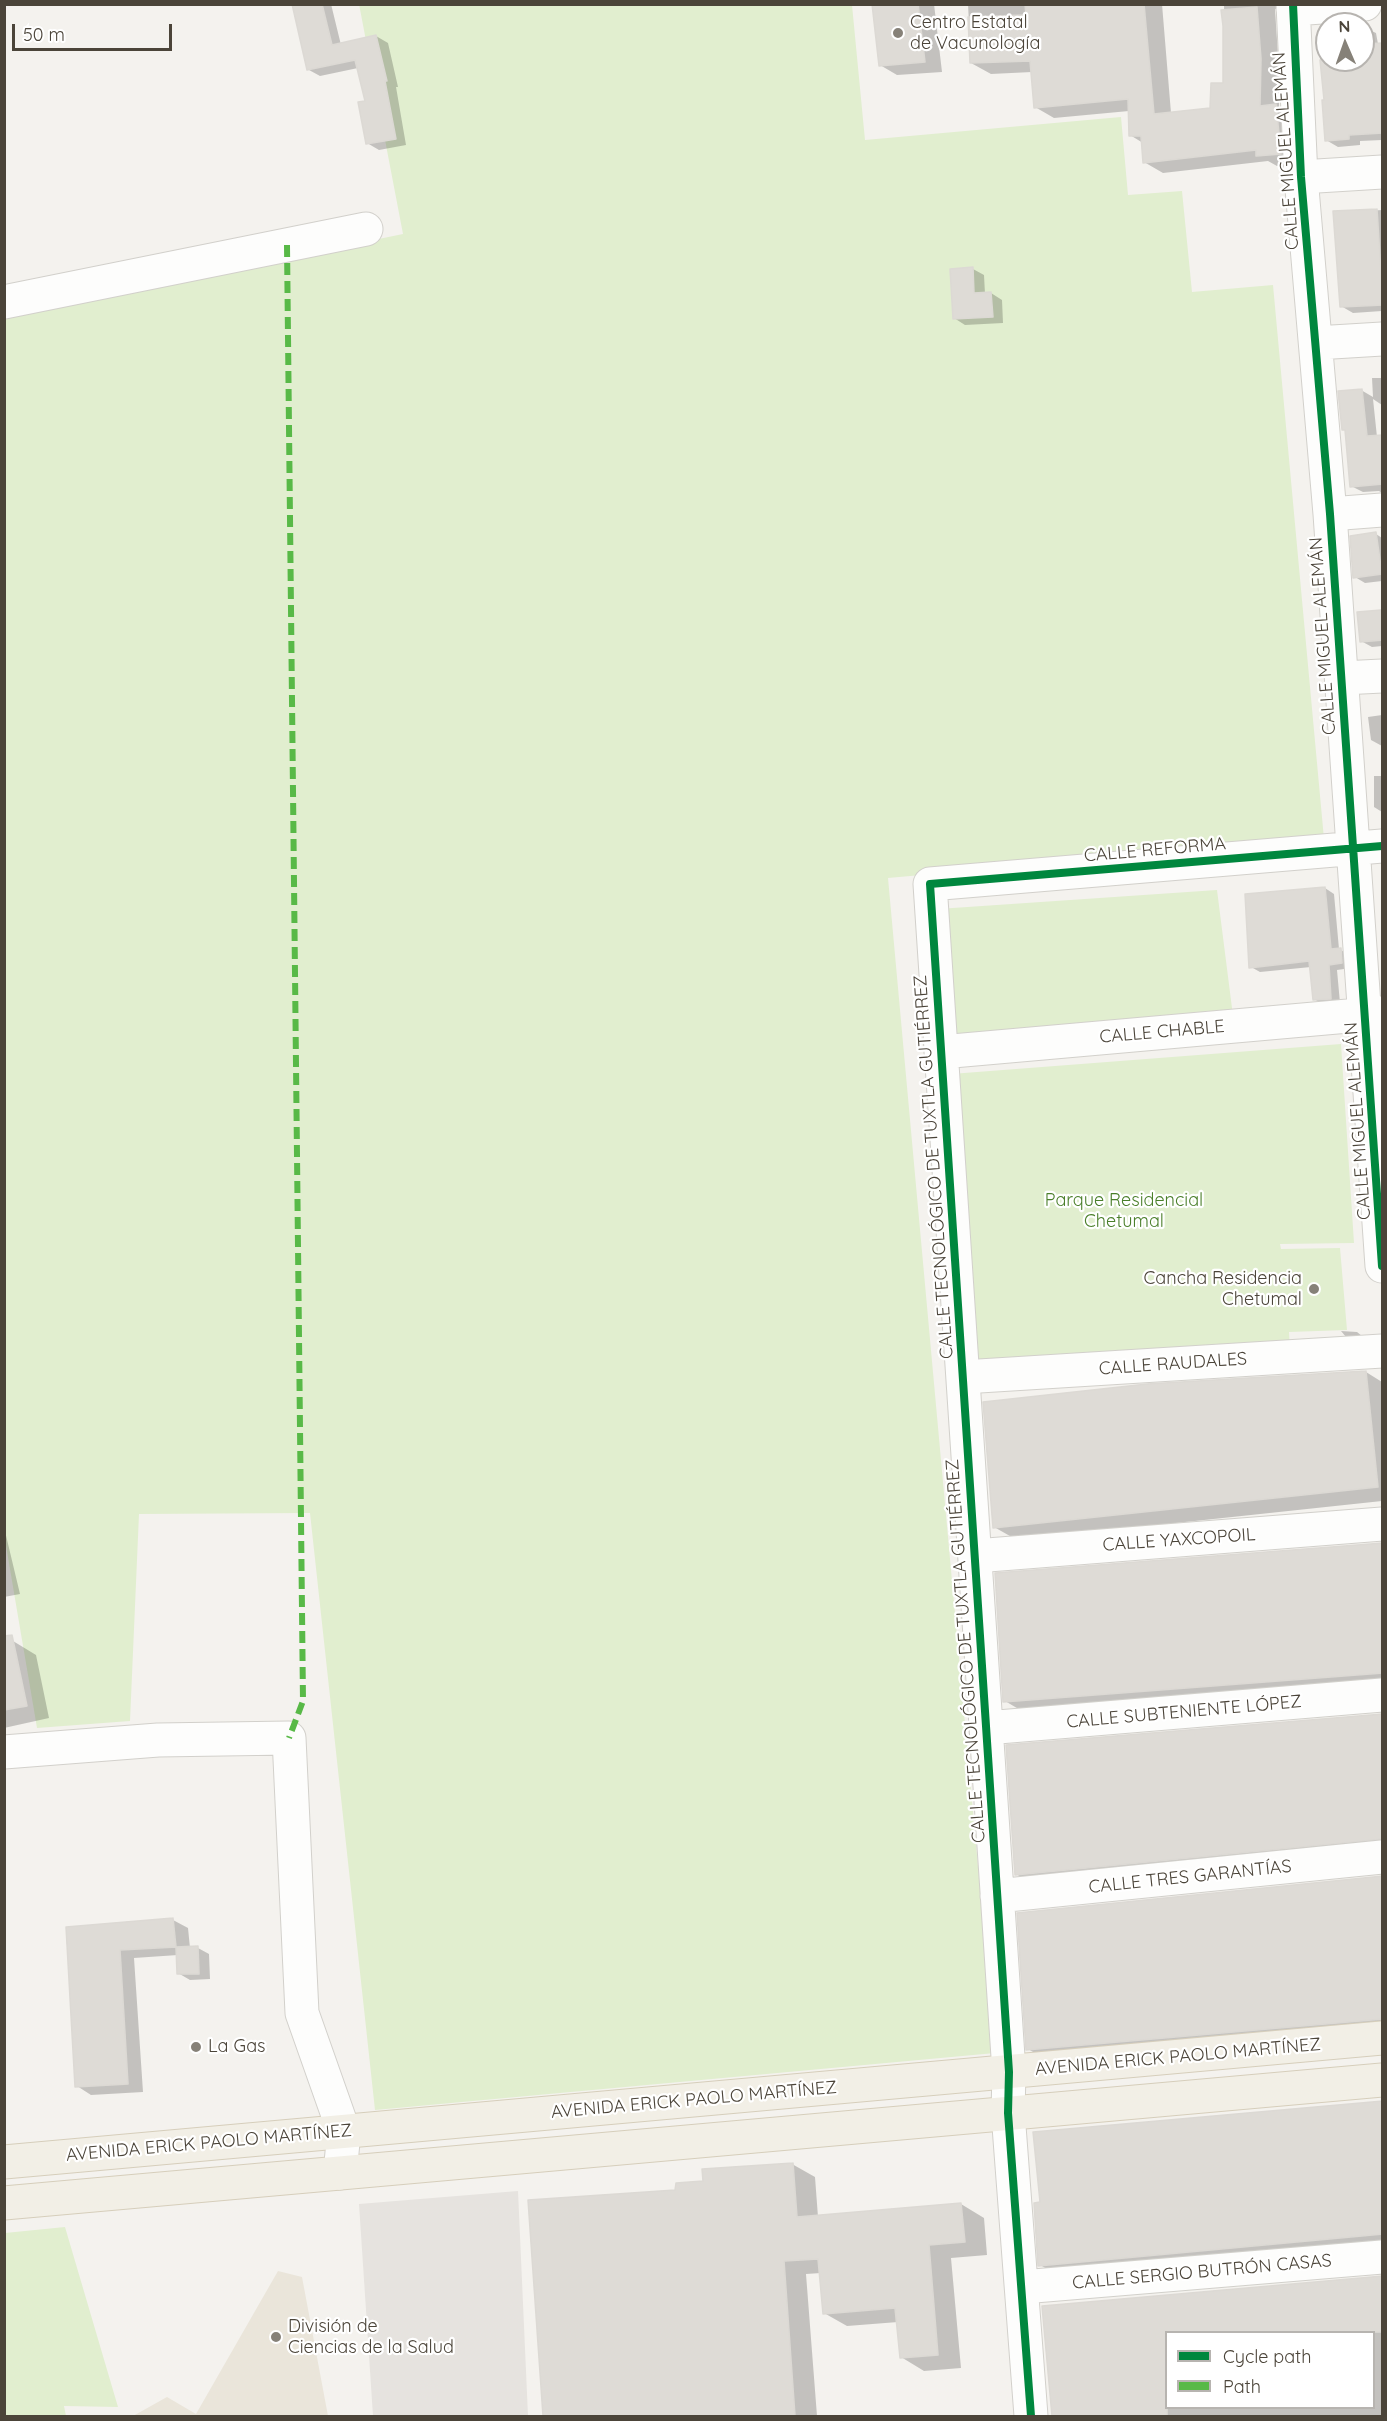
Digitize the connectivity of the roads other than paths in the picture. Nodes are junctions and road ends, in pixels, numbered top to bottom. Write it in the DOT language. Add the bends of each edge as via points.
graph roads {
  1 [pos="1365,4"];
  2 [pos="1293,7"];
  3 [pos="1383,172"];
  4 [pos="1301,177"];
  5 [pos="366,229"];
  6 [pos="4,302"];
  7 [pos="1383,339"];
  8 [pos="1316,343"];
  9 [pos="1383,510"];
  10 [pos="1330,514"];
  11 [pos="1383,676"];
  12 [pos="1342,678"];
  13 [pos="1367,847"];
  14 [pos="930,884"];
  15 [pos="1374,1013"];
  16 [pos="941,1052"];
  17 [pos="1379,1182"];
  18 [pos="1383,1266"];
  19 [pos="1383,1351"];
  20 [pos="963,1377"];
  21 [pos="1383,1524"];
  22 [pos="975,1556"];
  23 [pos="1383,1695"];
  24 [pos="986,1728"];
  25 [pos="4,1752"];
  26 [pos="1383,1857"];
  27 [pos="997,1896"];
  28 [pos="1383,2038"];
  29 [pos="1009,2072"];
  30 [pos="1383,2080"];
  31 [pos="1008,2113"];
  32 [pos="344,2132"];
  33 [pos="4,2162"];
  34 [pos="340,2173"];
  35 [pos="4,2203"];
  36 [pos="1383,2257"];
  37 [pos="1022,2287"];
  38 [pos="1031,2416"];
  1 -- 2 [label="street"];
  2 -- 4 [label="street, CALLE MIGUEL ALEMÁN"];
  3 -- 4 [label="street"];
  4 -- 8 [label="street, CALLE MIGUEL ALEMÁN"];
  5 -- 6 [label="street"];
  7 -- 8 [label="street"];
  8 -- 10 [label="street, CALLE MIGUEL ALEMÁN"];
  9 -- 10 [label="street"];
  10 -- 12 [label="street, CALLE MIGUEL ALEMÁN"];
  11 -- 12 [label="street"];
  12 -- 13 [label="street, CALLE MIGUEL ALEMÁN"];
  13 -- 14 [label="street, CALLE REFORMA"];
  13 -- 15 [label="street, CALLE MIGUEL ALEMÁN"];
  14 -- 16 [label="street, CALLE TECNOLÓGICO DE TUXTLA GUTIÉRREZ"];
  15 -- 16 [label="street, CALLE CHABLE"];
  15 -- 17 [label="street, CALLE MIGUEL ALEMÁN"];
  16 -- 20 [label="street, CALLE TECNOLÓGICO DE TUXTLA GUTIÉRREZ"];
  17 -- 18 [label="street, CALLE MIGUEL ALEMÁN"];
  19 -- 20 [label="street, CALLE RAUDALES"];
  20 -- 22 [label="street, CALLE TECNOLÓGICO DE TUXTLA GUTIÉRREZ"];
  21 -- 22 [label="street, CALLE YAXCOPOIL"];
  22 -- 24 [label="street, CALLE TECNOLÓGICO DE TUXTLA GUTIÉRREZ"];
  23 -- 24 [label="street, CALLE SUBTENIENTE LÓPEZ"];
  24 -- 27 [label="street, CALLE TECNOLÓGICO DE TUXTLA GUTIÉRREZ"];
  25 -- 32 [label="street" via="158,1740 289,1738 302,2013"];
  26 -- 27 [label="street, CALLE TRES GARANTÍAS"];
  27 -- 29 [label="street, CALLE TECNOLÓGICO DE TUXTLA GUTIÉRREZ"];
  28 -- 29 [label="main road, AVENIDA ERICK PAOLO MARTÍNEZ"];
  29 -- 31 [label="street, CALLE TECNOLÓGICO DE TUXTLA GUTIÉRREZ"];
  29 -- 32 [label="main road, AVENIDA ERICK PAOLO MARTÍNEZ"];
  30 -- 31 [label="main road"];
  31 -- 34 [label="main road"];
  31 -- 37 [label="street, CALLE TECNOLÓGICO DE TUXTLA GUTIÉRREZ"];
  32 -- 33 [label="main road, AVENIDA ERICK PAOLO MARTÍNEZ"];
  32 -- 34 [label="street"];
  34 -- 35 [label="main road"];
  36 -- 37 [label="street, CALLE SERGIO BUTRÓN CASAS"];
  37 -- 38 [label="street, CALLE TECNOLÓGICO DE TUXTLA GUTIÉRREZ"];
}
